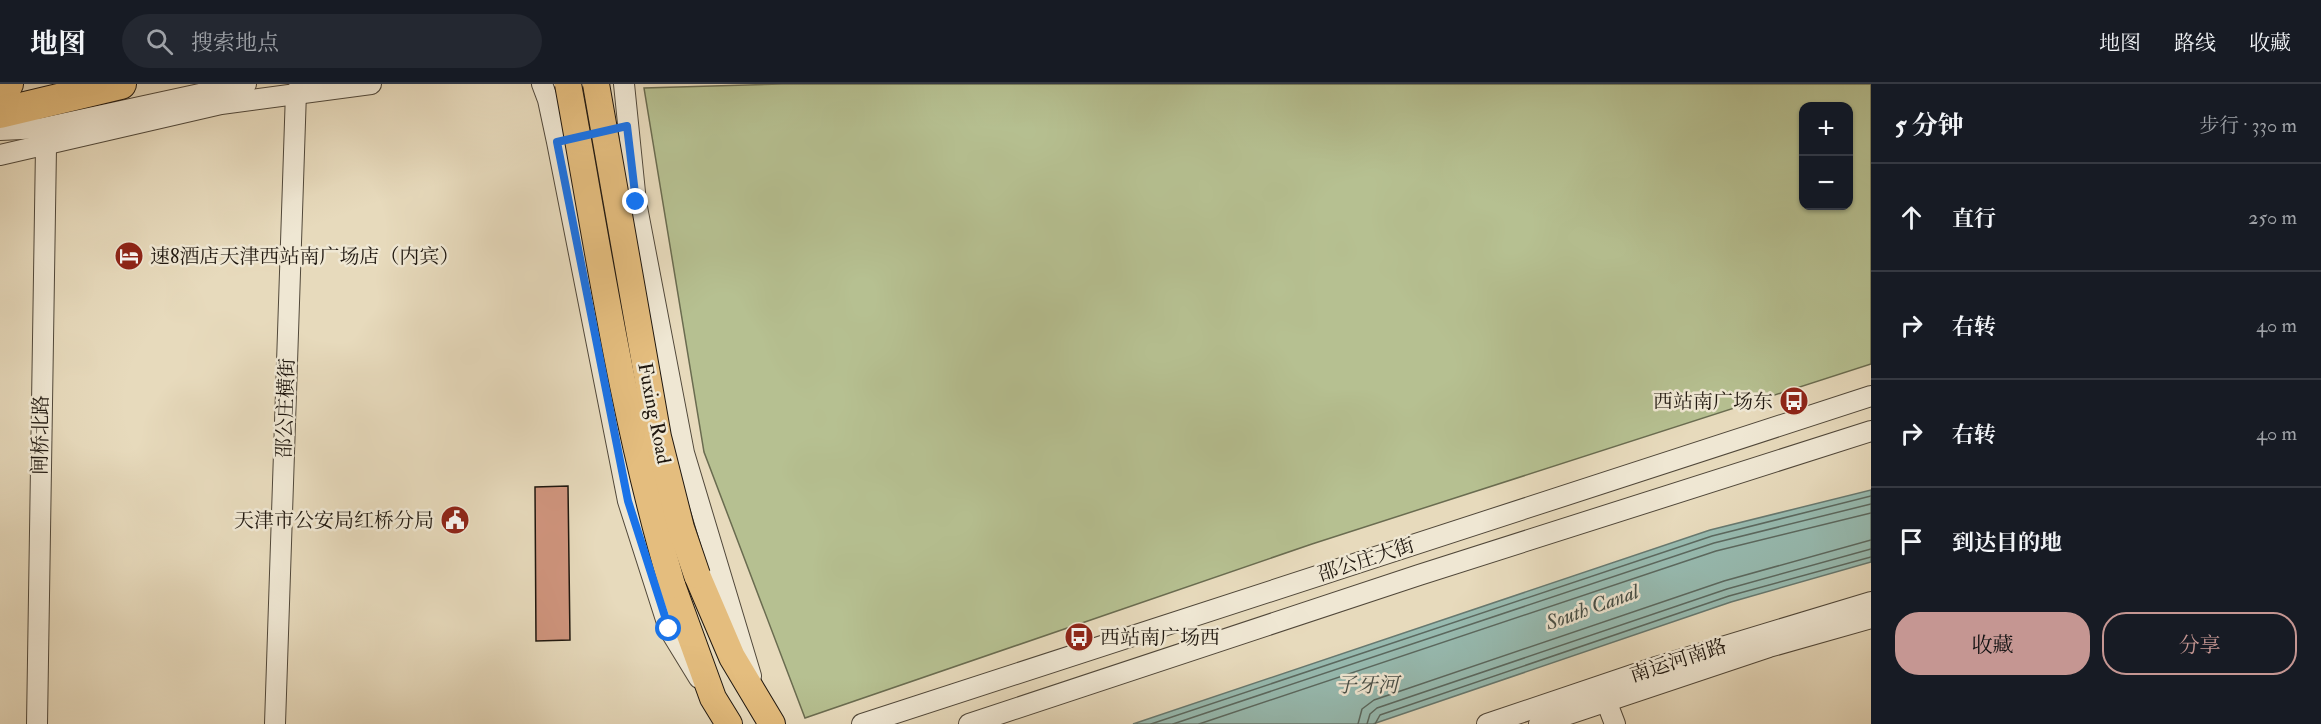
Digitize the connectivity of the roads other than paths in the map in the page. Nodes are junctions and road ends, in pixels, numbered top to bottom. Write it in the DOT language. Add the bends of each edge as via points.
graph roads {
  1 [pos="8,84"];
  2 [pos="121,84"];
  3 [pos="246,84"];
  4 [pos="372,84"];
  5 [pos="542,84"];
  6 [pos="568,84"];
  7 [pos="596,84"];
  8 [pos="624,84"];
  9 [pos="0,86"];
  10 [pos="296,92"];
  11 [pos="0,113"];
  12 [pos="627,126"];
  13 [pos="0,130"];
  14 [pos="557,142"];
  15 [pos="45,147"];
  16 [pos="0,155"];
  17 [pos="1871,396"];
  18 [pos="1871,431"];
  19 [pos="1871,602"];
  20 [pos="1871,618"];
  21 [pos="1604,693"];
  22 [pos="713,698"];
  23 [pos="757,699"];
  24 [pos="37,724"];
  25 [pos="275,724"];
  26 [pos="729,724"];
  27 [pos="772,724"];
  28 [pos="862,724"];
  29 [pos="969,724"];
  30 [pos="1487,724"];
  31 [pos="1539,724"];
  32 [pos="1615,724"];
  1 -- 9 [label="highway"];
  2 -- 11 [label="highway"];
  3 -- 13 [label="street" via="43,128"];
  4 -- 10 [label="street"];
  5 -- 14 [label="street"];
  6 -- 22 [label="main road, Fuxing Road, bridge" via="621,388 647,500 672,585"];
  7 -- 23 [label="main road, Fuxing Road, bridge" via="658,437 681,528 732,657"];
  8 -- 12 [label="street"];
  10 -- 15 [label="street" via="222,104"];
  10 -- 25 [label="street, 邵公庄横街"];
  12 -- 14 [label="street"];
  12 -- 23 [label="street" via="636,202 684,453"];
  14 -- 22 [label="street" via="628,501 669,629"];
  15 -- 16 [label="street"];
  15 -- 24 [label="street, 闸桥北路"];
  17 -- 28 [label="street, 邵公庄大街"];
  18 -- 29 [label="street, 邵公庄大街"];
  19 -- 21 [label="street, 南运河南路"];
  20 -- 21 [label="street, 南运河南路"];
  21 -- 30 [label="street, 南运河南路"];
  21 -- 31 [label="street, 南运河南路"];
  21 -- 32 [label="street"];
  22 -- 26 [label="main road, Fuxing Road"];
  23 -- 27 [label="main road, Fuxing Road"];
}
